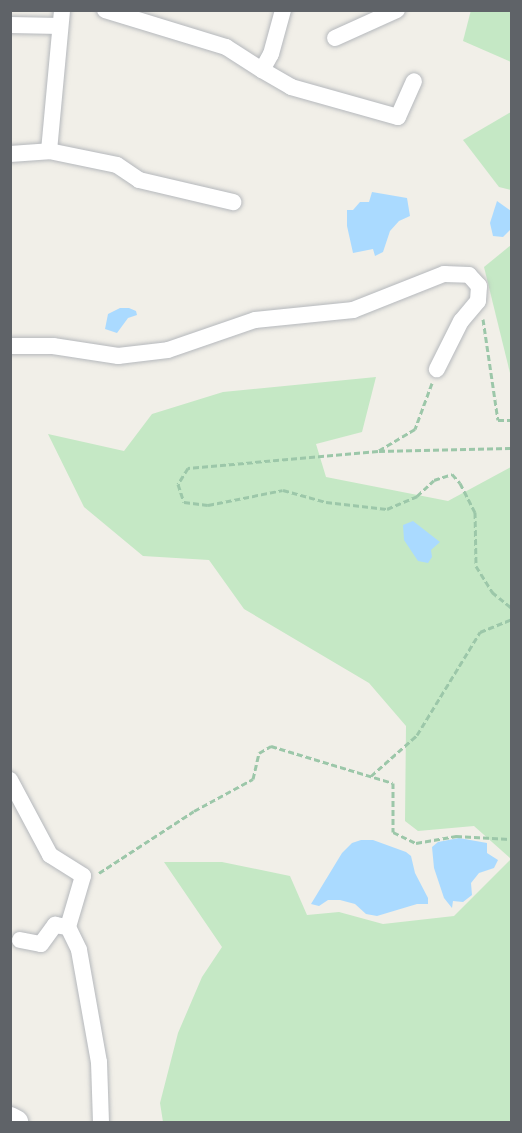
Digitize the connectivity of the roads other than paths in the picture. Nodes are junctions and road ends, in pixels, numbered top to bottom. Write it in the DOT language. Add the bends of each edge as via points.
graph roads {
  1 [pos="105,10"];
  2 [pos="283,10"];
  3 [pos="398,10"];
  4 [pos="61,18"];
  5 [pos="10,25"];
  6 [pos="335,38"];
  7 [pos="262,70"];
  8 [pos="414,81"];
  9 [pos="49,151"];
  10 [pos="10,154"];
  11 [pos="233,202"];
  12 [pos="10,346"];
  13 [pos="437,369"];
  14 [pos="10,780"];
  15 [pos="68,927"];
  16 [pos="20,940"];
  17 [pos="10,1119"];
  18 [pos="16,1122"];
  19 [pos="101,1122"];
  1 -- 7 [label="street" via="226,46"];
  2 -- 7 [label="street" via="271,54"];
  3 -- 6 [label="street"];
  4 -- 5 [label="street"];
  4 -- 9 [label="street"];
  7 -- 8 [label="street" via="291,87 398,117"];
  9 -- 10 [label="street"];
  9 -- 11 [label="street" via="117,165 139,180"];
  12 -- 13 [label="street" via="53,346 118,356 168,350 255,320 353,310 444,274 469,275 479,286 478,301 461,321"];
  14 -- 15 [label="street" via="50,855 83,876"];
  15 -- 16 [label="street" via="55,925 41,944"];
  15 -- 19 [label="street" via="79,950 99,1062"];
  17 -- 18 [label="street"];
}
